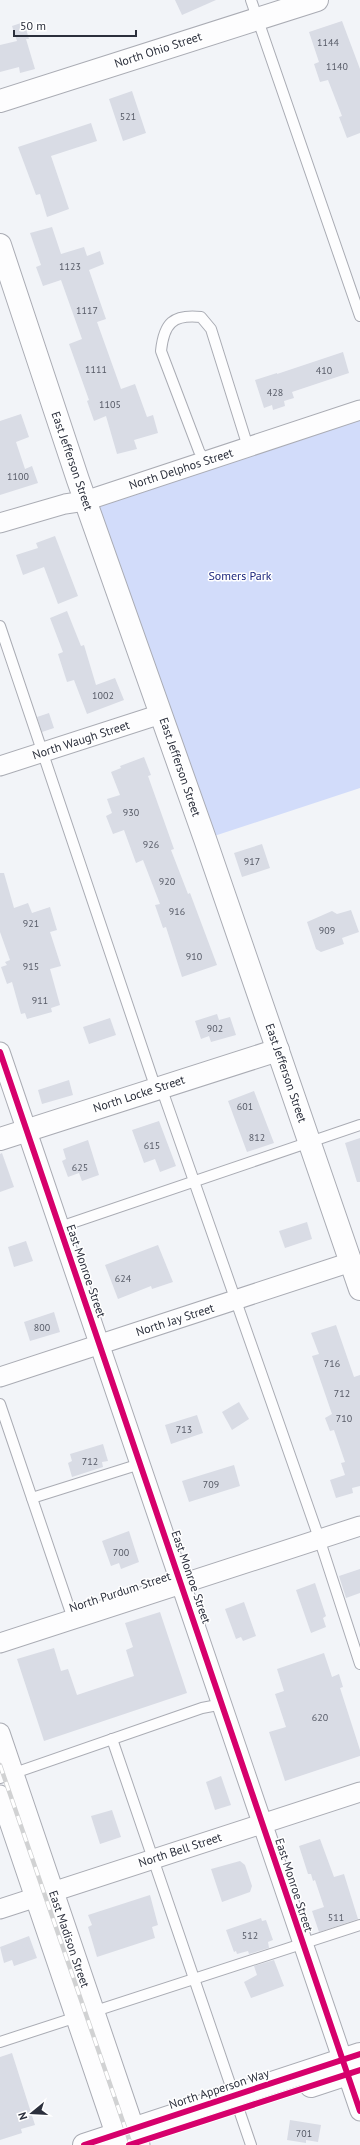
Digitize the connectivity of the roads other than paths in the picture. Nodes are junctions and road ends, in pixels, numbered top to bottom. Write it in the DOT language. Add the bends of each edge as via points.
graph roads {
  1 [pos="317,0"];
  2 [pos="255,9"];
  3 [pos="0,101"];
  4 [pos="0,245"];
  5 [pos="360,316"];
  6 [pos="360,410"];
  7 [pos="248,447"];
  8 [pos="205,461"];
  9 [pos="85,501"];
  10 [pos="0,523"];
  11 [pos="0,626"];
  12 [pos="161,714"];
  13 [pos="43,753"];
  14 [pos="0,766"];
  15 [pos="278,1050"];
  16 [pos="0,1052"];
  17 [pos="159,1088"];
  18 [pos="360,1125"];
  19 [pos="27,1130"];
  20 [pos="0,1139"];
  21 [pos="310,1143"];
  22 [pos="195,1182"];
  23 [pos="60,1227"];
  24 [pos="353,1254"];
  25 [pos="360,1289"];
  26 [pos="236,1300"];
  27 [pos="99,1344"];
  28 [pos="0,1377"];
  29 [pos="0,1404"];
  30 [pos="140,1464"];
  31 [pos="32,1498"];
  32 [pos="360,1526"];
  33 [pos="319,1538"];
  34 [pos="182,1584"];
  35 [pos="72,1619"];
  36 [pos="0,1643"];
  37 [pos="360,1663"];
  38 [pos="223,1704"];
  39 [pos="0,1733"];
  40 [pos="112,1739"];
  41 [pos="7,1776"];
  42 [pos="360,1792"];
  43 [pos="0,1795"];
  44 [pos="263,1824"];
  45 [pos="152,1859"];
  46 [pos="52,1891"];
  47 [pos="35,1897"];
  48 [pos="0,1908"];
  49 [pos="360,1925"];
  50 [pos="302,1943"];
  51 [pos="194,1979"];
  52 [pos="95,2011"];
  53 [pos="76,2017"];
  54 [pos="0,2042"];
  55 [pos="352,2064"];
  56 [pos="236,2103"];
  57 [pos="360,2111"];
  58 [pos="130,2140"];
  59 [pos="84,2145"];
  60 [pos="251,2145"];
  1 -- 2 [label="street, North Ohio Street"];
  2 -- 3 [label="street, North Ohio Street"];
  2 -- 5 [label="lane"];
  4 -- 9 [label="street, East Jefferson Street"];
  6 -- 7 [label="street, North Delphos Street"];
  7 -- 8 [label="street, North Delphos Street"];
  7 -- 8 [label="lane" via="211,329 201,317 186,316 173,320 163,335 161,351"];
  8 -- 9 [label="street, North Delphos Street"];
  9 -- 10 [label="street, North Delphos Street" via="65,504"];
  9 -- 12 [label="street, East Jefferson Street"];
  11 -- 13 [label="lane"];
  12 -- 13 [label="street, North Waugh Street"];
  12 -- 15 [label="street, East Jefferson Street"];
  13 -- 14 [label="street, North Waugh Street"];
  13 -- 17 [label="lane"];
  15 -- 17 [label="street, North Locke Street"];
  15 -- 21 [label="street, East Jefferson Street"];
  16 -- 19 [label="street, East Monroe Street"];
  17 -- 19 [label="street, North Locke Street"];
  17 -- 22 [label="lane"];
  18 -- 21 [label="lane"];
  19 -- 20 [label="street, North Locke Street"];
  19 -- 23 [label="street, East Monroe Street"];
  21 -- 22 [label="lane"];
  21 -- 24 [label="street, East Jefferson Street"];
  22 -- 23 [label="lane"];
  22 -- 26 [label="lane"];
  23 -- 27 [label="street, East Monroe Street"];
  24 -- 25 [label="street, East Jefferson Street"];
  24 -- 26 [label="street, North Jay Street"];
  26 -- 27 [label="street, North Jay Street"];
  26 -- 33 [label="lane"];
  27 -- 28 [label="street, North Jay Street"];
  27 -- 30 [label="street, East Monroe Street"];
  29 -- 31 [label="lane"];
  30 -- 31 [label="lane"];
  30 -- 34 [label="street, East Monroe Street"];
  31 -- 35 [label="lane"];
  32 -- 33 [label="street, North Purdum Street"];
  33 -- 34 [label="street, North Purdum Street"];
  33 -- 37 [label="lane"];
  34 -- 35 [label="street, North Purdum Street"];
  34 -- 38 [label="street, East Monroe Street"];
  35 -- 36 [label="street, North Purdum Street"];
  38 -- 40 [label="lane" via="202,1708"];
  38 -- 44 [label="street, East Monroe Street"];
  39 -- 41 [label="street, East Madison Street"];
  40 -- 41 [label="lane"];
  40 -- 45 [label="lane"];
  41 -- 46 [label="street, East Madison Street"];
  42 -- 44 [label="street, North Bell Street"];
  43 -- 47 [label="street, East Madison Street"];
  44 -- 45 [label="street, North Bell Street"];
  44 -- 50 [label="street, East Monroe Street"];
  45 -- 46 [label="street, North Bell Street"];
  45 -- 51 [label="lane"];
  46 -- 47 [label="street, North Bell Street"];
  46 -- 52 [label="street, East Madison Street"];
  47 -- 48 [label="street, North Bell Street"];
  47 -- 53 [label="street, East Madison Street"];
  49 -- 50 [label="lane"];
  50 -- 51 [label="lane"];
  50 -- 55 [label="street, East Monroe Street"];
  51 -- 52 [label="lane"];
  51 -- 56 [label="lane"];
  52 -- 53 [label="lane"];
  52 -- 58 [label="street, East Madison Street"];
  53 -- 54 [label="lane"];
  53 -- 58 [label="street, East Madison Street"];
  55 -- 56 [label="street, North Apperson Way"];
  55 -- 57 [label="street, East Monroe Street"];
  56 -- 58 [label="street, North Apperson Way"];
  56 -- 60 [label="lane"];
  58 -- 59 [label="street, North Apperson Way"];
}
